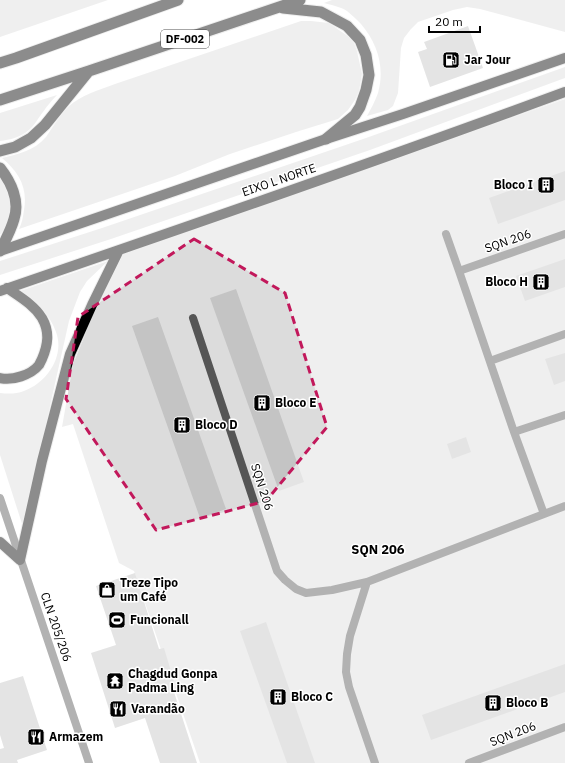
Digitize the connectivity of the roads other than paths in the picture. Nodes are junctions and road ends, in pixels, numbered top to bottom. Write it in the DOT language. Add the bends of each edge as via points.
graph roads {
  1 [pos="178,0"];
  2 [pos="300,0"];
  3 [pos="281,7"];
  4 [pos="0,57"];
  5 [pos="16,58"];
  6 [pos="565,58"];
  7 [pos="0,64"];
  8 [pos="89,71"];
  9 [pos="565,92"];
  10 [pos="0,100"];
  11 [pos="326,139"];
  12 [pos="0,150"];
  13 [pos="0,168"];
  14 [pos="446,234"];
  15 [pos="565,234"];
  16 [pos="119,250"];
  17 [pos="0,251"];
  18 [pos="459,271"];
  19 [pos="4,290"];
  20 [pos="193,318"];
  21 [pos="565,334"];
  22 [pos="490,361"];
  23 [pos="0,378"];
  24 [pos="565,415"];
  25 [pos="514,432"];
  26 [pos="0,498"];
  27 [pos="565,506"];
  28 [pos="544,514"];
  29 [pos="0,542"];
  30 [pos="20,560"];
  31 [pos="367,582"];
  32 [pos="565,727"];
  33 [pos="89,763"];
  34 [pos="375,763"];
  35 [pos="469,763"];
  1 -- 5 [label="highway"];
  2 -- 3 [label="highway, DF-002"];
  3 -- 8 [label="highway, DF-002"];
  3 -- 11 [label="highway" via="321,12 347,26 360,40 366,55 369,75 360,107"];
  4 -- 5 [label="highway"];
  5 -- 7 [label="highway"];
  6 -- 11 [label="main road, EIXO L NORTE"];
  8 -- 10 [label="highway, DF-002"];
  8 -- 12 [label="highway" via="45,125 31,138 15,147"];
  9 -- 16 [label="main road, EIXO L NORTE"];
  11 -- 17 [label="main road, EIXO L NORTE"];
  13 -- 17 [label="highway" via="13,189 16,204 14,218"];
  14 -- 18 [label="street"];
  15 -- 18 [label="street, SQN 206"];
  16 -- 19 [label="main road, EIXO L NORTE"];
  16 -- 30 [label="main road" via="70,354"];
  18 -- 22 [label="street"];
  19 -- 23 [label="main road" via="27,301 42,317 48,339 39,365 28,374 7,380"];
  20 -- 31 [label="street, SQN 206" via="277,571 296,589 306,593"];
  21 -- 22 [label="street"];
  22 -- 25 [label="street"];
  24 -- 25 [label="street"];
  25 -- 28 [label="street"];
  26 -- 30 [label="street, CLN 205/206"];
  27 -- 28 [label="street, SQN 206"];
  28 -- 31 [label="street, SQN 206"];
  29 -- 30 [label="main road"];
  30 -- 33 [label="street, CLN 205/206"];
  31 -- 34 [label="street" via="350,636 346,672"];
  32 -- 35 [label="street, SQN 206"];
}
